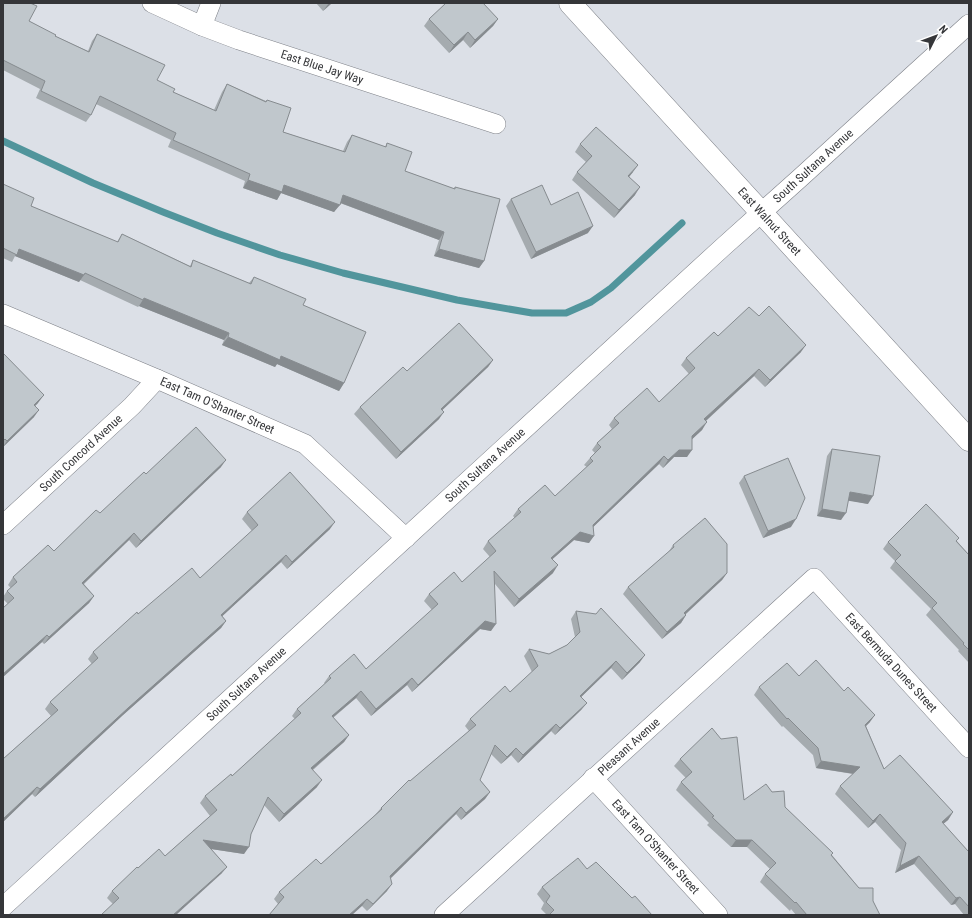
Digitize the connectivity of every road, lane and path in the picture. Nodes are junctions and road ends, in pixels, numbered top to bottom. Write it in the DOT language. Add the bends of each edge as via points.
graph roads {
  1 [pos="152,3"];
  2 [pos="211,3"];
  3 [pos="570,3"];
  4 [pos="969,24"];
  5 [pos="202,26"];
  6 [pos="496,124"];
  7 [pos="762,213"];
  8 [pos="3,314"];
  9 [pos="157,379"];
  10 [pos="969,440"];
  11 [pos="3,525"];
  12 [pos="406,538"];
  13 [pos="814,578"];
  14 [pos="969,748"];
  15 [pos="593,778"];
  16 [pos="3,907"];
  17 [pos="444,915"];
  18 [pos="718,915"];
  1 -- 5 [label="street, East Blue Jay Way"];
  2 -- 5 [label="street"];
  3 -- 7 [label="street, East Walnut Street"];
  4 -- 7 [label="street, South Sultana Avenue"];
  5 -- 6 [label="street, East Blue Jay Way"];
  7 -- 10 [label="street, East Walnut Street"];
  7 -- 12 [label="street, South Sultana Avenue"];
  8 -- 9 [label="street, East Tam O'Shanter Street"];
  9 -- 11 [label="street, South Concord Avenue" via="132,406"];
  9 -- 12 [label="street, East Tam O'Shanter Street" via="305,444"];
  12 -- 16 [label="street, South Sultana Avenue"];
  13 -- 14 [label="street, East Bermuda Dunes Street"];
  13 -- 15 [label="street, Pleasant Avenue"];
  15 -- 17 [label="street, Pleasant Avenue"];
  15 -- 18 [label="street, East Tam O'Shanter Street"];
}
